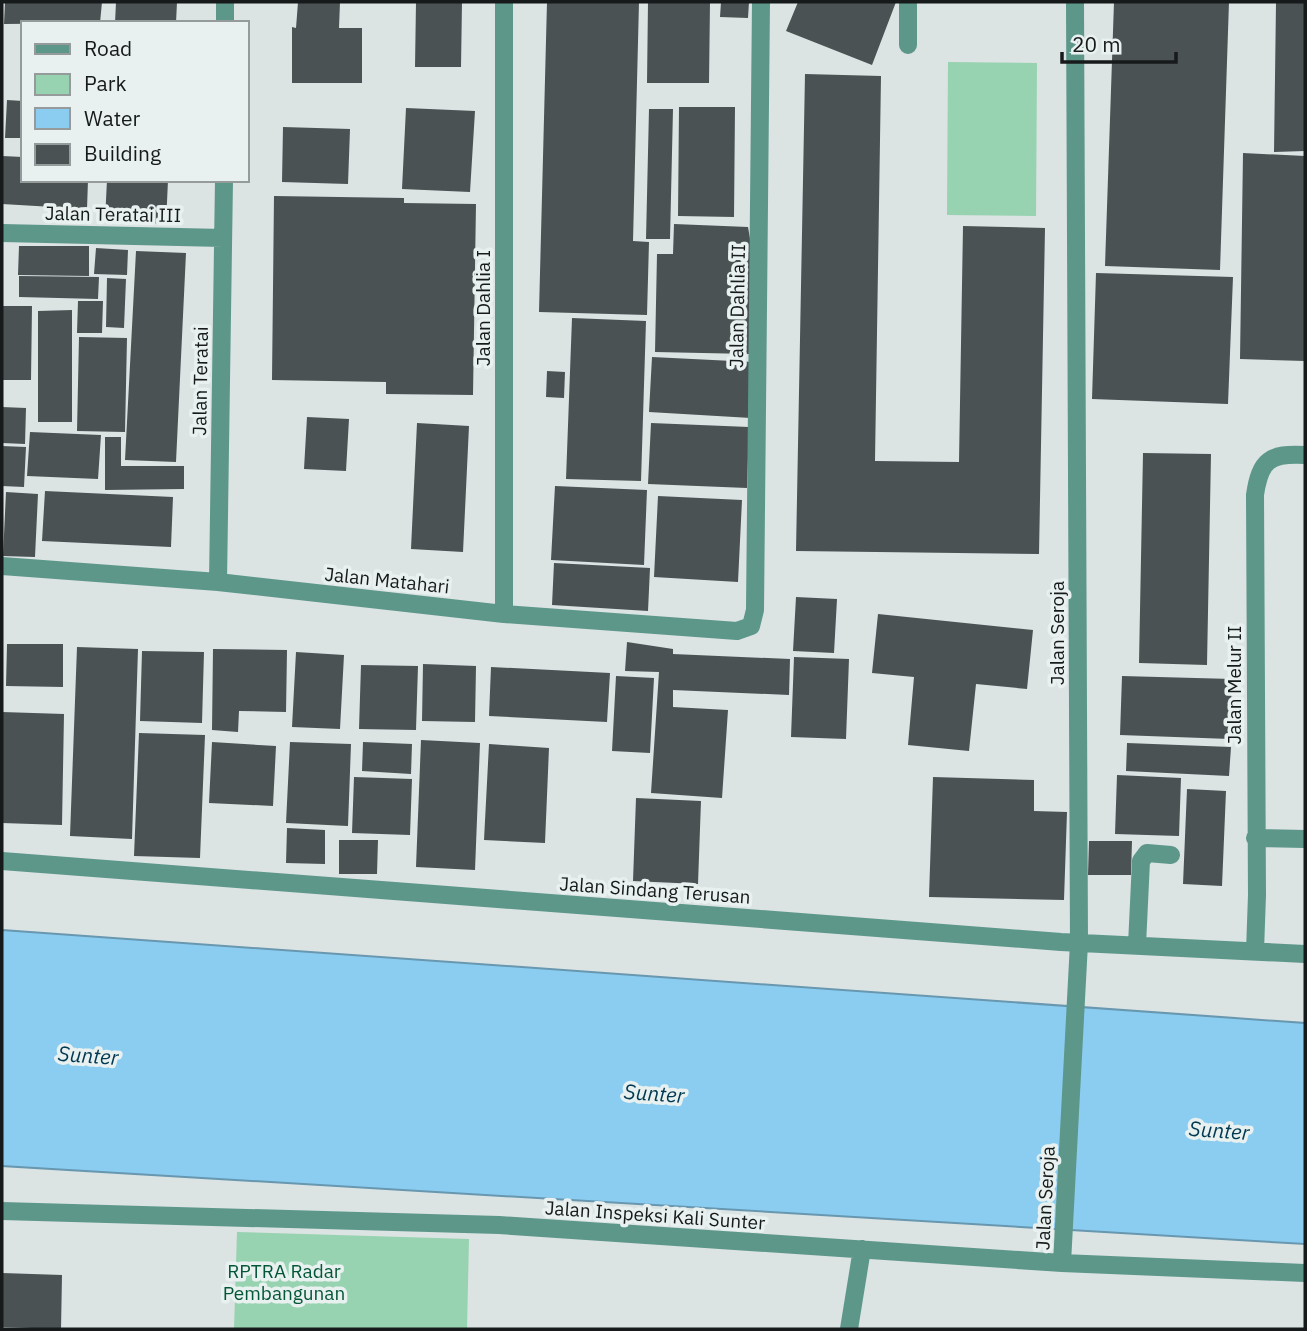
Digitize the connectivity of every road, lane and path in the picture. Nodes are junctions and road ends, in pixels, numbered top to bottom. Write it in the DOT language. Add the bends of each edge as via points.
graph roads {
  1 [pos="225,2"];
  2 [pos="504,2"];
  3 [pos="761,2"];
  4 [pos="908,2"];
  5 [pos="1075,2"];
  6 [pos="225,21"];
  7 [pos="908,45"];
  8 [pos="224,182"];
  9 [pos="2,233"];
  10 [pos="223,238"];
  11 [pos="1305,455"];
  12 [pos="2,566"];
  13 [pos="218,582"];
  14 [pos="755,610"];
  15 [pos="504,614"];
  16 [pos="1255,838"];
  17 [pos="1305,839"];
  18 [pos="1171,855"];
  19 [pos="2,861"];
  20 [pos="1079,943"];
  21 [pos="1137,945"];
  22 [pos="1255,951"];
  23 [pos="1305,954"];
  24 [pos="2,1211"];
  25 [pos="862,1249"];
  26 [pos="1062,1263"];
  27 [pos="1305,1273"];
  28 [pos="849,1329"];
  1 -- 6 [label="street"];
  2 -- 15 [label="street, Jalan Dahlia I"];
  3 -- 14 [label="street, Jalan Dahlia II"];
  4 -- 7 [label="street"];
  5 -- 20 [label="street, Jalan Seroja"];
  8 -- 10 [label="street, Jalan Teratai"];
  9 -- 10 [label="street, Jalan Teratai III"];
  10 -- 13 [label="street, Jalan Teratai"];
  11 -- 16 [label="street, Jalan Melur II" via="1276,456 1264,464 1255,495"];
  12 -- 13 [label="street, Jalan Matahari"];
  13 -- 15 [label="street, Jalan Matahari"];
  14 -- 15 [label="street, Jalan Matahari" via="751,626 737,631"];
  16 -- 17 [label="street"];
  16 -- 22 [label="street, Jalan Melur II"];
  18 -- 21 [label="street" via="1147,853 1141,861"];
  19 -- 20 [label="street, Jalan Sindang Terusan"];
  20 -- 21 [label="street, Jalan Sindang Terusan"];
  20 -- 26 [label="street, Jalan Seroja"];
  21 -- 22 [label="street, Jalan Sindang Terusan"];
  22 -- 23 [label="street, Jalan Sindang Terusan"];
  24 -- 25 [label="street, Jalan Inspeksi Kali Sunter" via="499,1225"];
  25 -- 26 [label="street, Jalan Inspeksi Kali Sunter"];
  25 -- 28 [label="street"];
  26 -- 27 [label="street, Jalan Inspeksi Kali Sunter"];
}
